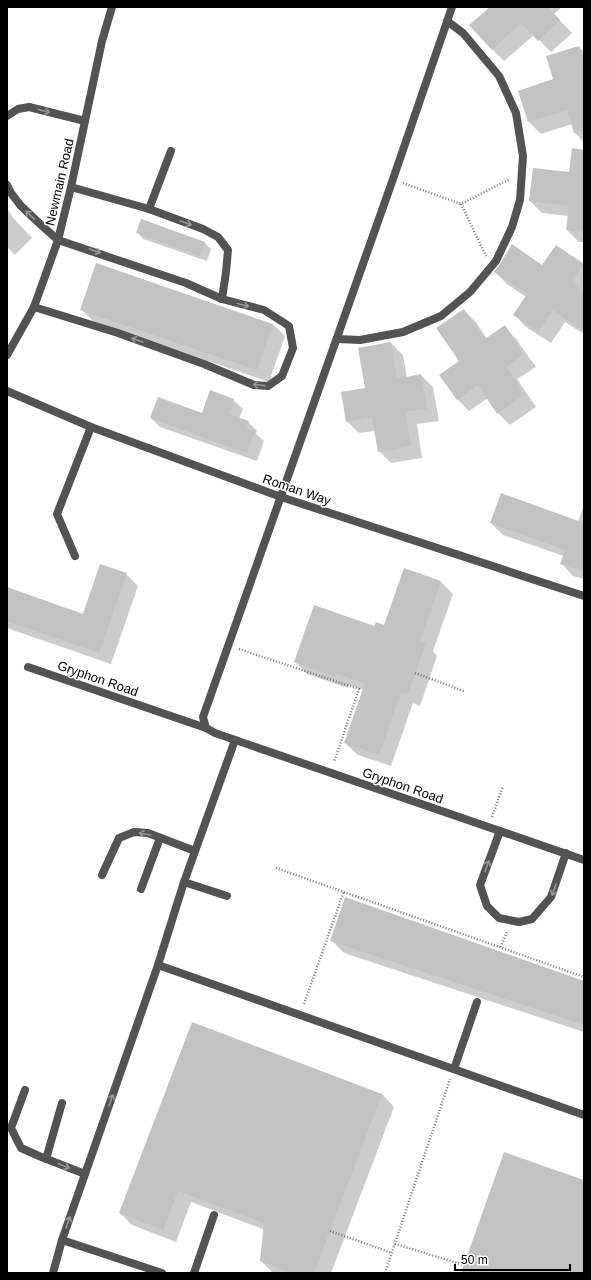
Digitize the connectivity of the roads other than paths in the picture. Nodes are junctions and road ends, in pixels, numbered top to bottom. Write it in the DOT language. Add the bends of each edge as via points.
graph roads {
  1 [pos="112,7"];
  2 [pos="452,7"];
  3 [pos="447,21"];
  4 [pos="7,116"];
  5 [pos="85,121"];
  6 [pos="171,151"];
  7 [pos="7,185"];
  8 [pos="70,187"];
  9 [pos="150,209"];
  10 [pos="58,240"];
  11 [pos="222,299"];
  12 [pos="34,307"];
  13 [pos="337,339"];
  14 [pos="7,355"];
  15 [pos="7,391"];
  16 [pos="91,427"];
  17 [pos="281,497"];
  18 [pos="75,556"];
  19 [pos="584,596"];
  20 [pos="28,667"];
  21 [pos="206,728"];
  22 [pos="235,740"];
  23 [pos="500,830"];
  24 [pos="160,838"];
  25 [pos="195,851"];
  26 [pos="566,853"];
  27 [pos="584,860"];
  28 [pos="102,875"];
  29 [pos="184,882"];
  30 [pos="141,888"];
  31 [pos="227,896"];
  32 [pos="158,965"];
  33 [pos="477,1002"];
  34 [pos="454,1069"];
  35 [pos="25,1090"];
  36 [pos="62,1103"];
  37 [pos="584,1115"];
  38 [pos="46,1159"];
  39 [pos="84,1174"];
  40 [pos="214,1215"];
  41 [pos="62,1240"];
  42 [pos="52,1273"];
  43 [pos="162,1273"];
  44 [pos="194,1273"];
  1 -- 5 [label="lane, Newmain Road" via="102,40"];
  2 -- 3 [label="lane"];
  3 -- 13 [label="lane"];
  3 -- 13 [label="lane" via="463,33 499,76 516,113 523,156 520,200 512,227 496,261 470,292 441,316 403,332 360,340"];
  4 -- 5 [label="lane, one-way" via="18,109 29,107"];
  5 -- 8 [label="lane, Newmain Road"];
  6 -- 9 [label="lane"];
  10 -- 7 [label="lane, one-way" via="21,206"];
  8 -- 9 [label="lane"];
  8 -- 10 [label="lane, Newmain Road"];
  9 -- 11 [label="lane, one-way" via="218,237 228,250"];
  10 -- 11 [label="lane, one-way" via="186,283"];
  10 -- 12 [label="lane, Newmain Road"];
  11 -- 12 [label="lane, one-way" via="264,310 289,326 293,348 282,376 268,386 254,385 189,358"];
  12 -- 14 [label="lane, Newmain Road"];
  13 -- 17 [label="lane"];
  15 -- 16 [label="lane, Roman Way"];
  16 -- 17 [label="lane, Roman Way"];
  16 -- 18 [label="lane" via="57,514"];
  17 -- 19 [label="lane, Roman Way"];
  17 -- 21 [label="lane" via="203,717"];
  20 -- 21 [label="lane, Gryphon Road"];
  21 -- 22 [label="lane, Gryphon Road"];
  22 -- 23 [label="lane, Gryphon Road"];
  22 -- 25 [label="lane"];
  23 -- 26 [label="lane, Gryphon Road"];
  26 -- 23 [label="lane, one-way" via="551,897 532,919 519,922 498,918 487,906 480,885"];
  24 -- 25 [label="lane"];
  24 -- 28 [label="lane, one-way" via="148,833 134,832 119,838"];
  24 -- 30 [label="lane"];
  25 -- 29 [label="lane"];
  26 -- 27 [label="lane, Gryphon Road"];
  29 -- 31 [label="lane"];
  29 -- 32 [label="lane"];
  32 -- 34 [label="lane"];
  39 -- 32 [label="lane, one-way"];
  33 -- 34 [label="lane"];
  34 -- 37 [label="lane"];
  35 -- 38 [label="lane" via="11,1128 22,1148"];
  36 -- 38 [label="lane"];
  38 -- 39 [label="lane, one-way"];
  41 -- 39 [label="lane, one-way"];
  40 -- 44 [label="lane"];
  41 -- 42 [label="lane"];
  41 -- 43 [label="lane"];
}
